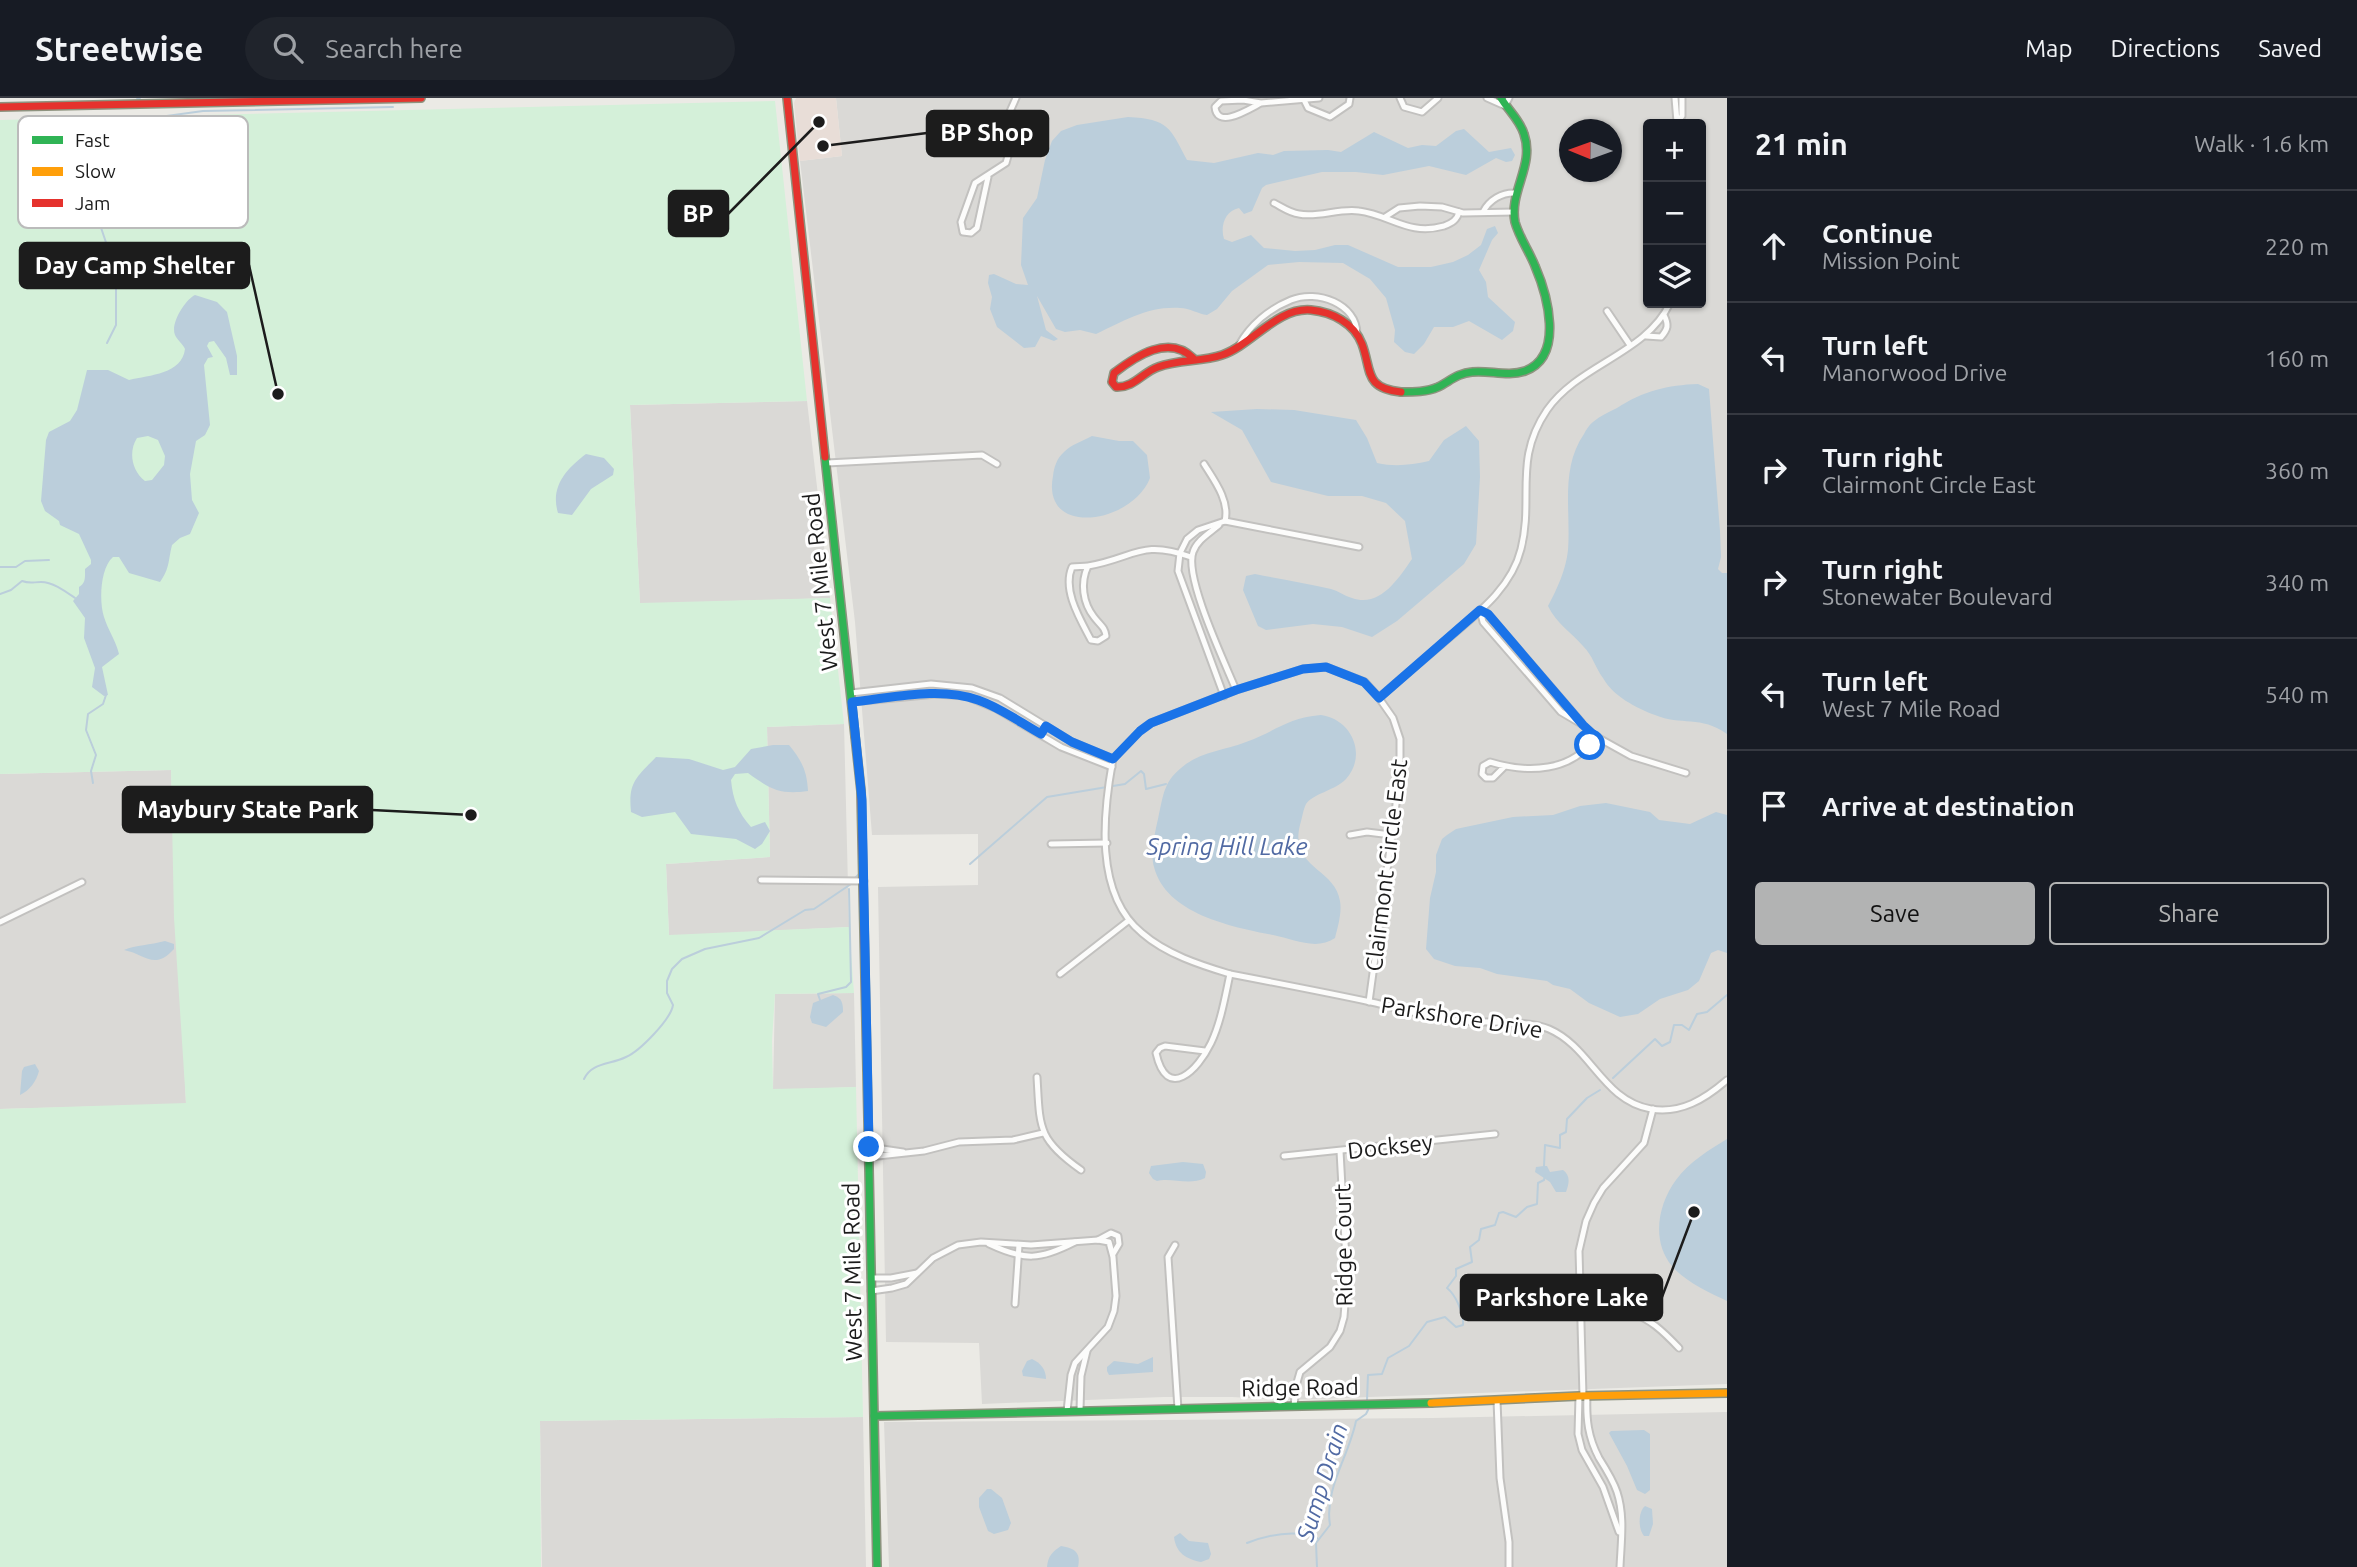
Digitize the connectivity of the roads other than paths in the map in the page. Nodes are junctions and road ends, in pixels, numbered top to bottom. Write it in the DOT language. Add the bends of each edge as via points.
graph roads {
  1 [pos="422,98"];
  2 [pos="787,98"];
  3 [pos="1016,98"];
  4 [pos="1319,98"];
  5 [pos="1350,98"];
  6 [pos="1400,98"];
  7 [pos="1438,98"];
  8 [pos="1487,98"];
  9 [pos="1675,98"];
  10 [pos="1682,98"];
  11 [pos="1273,100"];
  12 [pos="1283,100"];
  13 [pos="1304,100"];
  14 [pos="1505,101"];
  15 [pos="127,102"];
  16 [pos="1261,103"];
  17 [pos="0,107"];
  18 [pos="1677,119"];
  19 [pos="1680,119"];
  20 [pos="988,177"];
  21 [pos="1516,192"];
  22 [pos="1273,203"];
  23 [pos="1459,212"];
  24 [pos="1483,212"];
  25 [pos="1514,212"];
  26 [pos="1385,217"];
  27 [pos="1309,297"];
  28 [pos="1668,308"];
  29 [pos="1310,310"];
  30 [pos="1607,311"];
  31 [pos="1664,315"];
  32 [pos="1357,334"];
  33 [pos="1646,336"];
  34 [pos="1239,345"];
  35 [pos="1630,345"];
  36 [pos="1194,358"];
  37 [pos="827,463"];
  38 [pos="997,464"];
  39 [pos="1204,464"];
  40 [pos="1225,521"];
  41 [pos="1359,547"];
  42 [pos="1180,553"];
  43 [pos="1191,557"];
  44 [pos="1088,566"];
  45 [pos="1202,604"];
  46 [pos="1191,609"];
  47 [pos="1480,610"];
  48 [pos="1215,636"];
  49 [pos="1203,640"];
  50 [pos="920,685"];
  51 [pos="1236,690"];
  52 [pos="983,691"];
  53 [pos="851,693"];
  54 [pos="921,695"];
  55 [pos="1224,696"];
  56 [pos="1379,698"];
  57 [pos="980,701"];
  58 [pos="852,702"];
  59 [pos="1046,726"];
  60 [pos="1041,734"];
  61 [pos="1595,736"];
  62 [pos="1113,759"];
  63 [pos="1112,767"];
  64 [pos="1504,768"];
  65 [pos="1686,773"];
  66 [pos="1350,835"];
  67 [pos="1391,835"];
  68 [pos="1107,843"];
  69 [pos="1051,844"];
  70 [pos="761,880"];
  71 [pos="864,881"];
  72 [pos="82,882"];
  73 [pos="1128,921"];
  74 [pos="0,922"];
  75 [pos="1060,974"];
  76 [pos="1230,974"];
  77 [pos="1369,1002"];
  78 [pos="1205,1051"];
  79 [pos="1037,1077"];
  80 [pos="1727,1080"];
  81 [pos="1653,1110"];
  82 [pos="1043,1133"];
  83 [pos="1495,1134"];
  84 [pos="869,1147"];
  85 [pos="1340,1151"];
  86 [pos="906,1153"];
  87 [pos="1284,1156"];
  88 [pos="869,1157"];
  89 [pos="1081,1170"];
  90 [pos="1098,1240"];
  91 [pos="1078,1241"];
  92 [pos="987,1243"];
  93 [pos="1019,1245"];
  94 [pos="1175,1245"];
  95 [pos="1113,1254"];
  96 [pos="1018,1256"];
  97 [pos="917,1273"];
  98 [pos="871,1278"];
  99 [pos="872,1291"];
  100 [pos="1015,1304"];
  101 [pos="1580,1312"];
  102 [pos="1679,1348"];
  103 [pos="1087,1351"];
  104 [pos="1727,1392"];
  105 [pos="1583,1396"];
  106 [pos="1497,1400"];
  107 [pos="1294,1406"];
  108 [pos="1178,1409"];
  109 [pos="1080,1410"];
  110 [pos="1067,1411"];
  111 [pos="874,1416"];
  112 [pos="1608,1472"];
  113 [pos="1598,1477"];
  114 [pos="1620,1535"];
  115 [pos="877,1567"];
  116 [pos="1509,1567"];
  117 [pos="1620,1567"];
  1 -- 15 [label="street"];
  2 -- 37 [label="street, West 7 Mile Road"];
  3 -- 20 [label="street" via="1003,127 1006,163"];
  4 -- 13 [label="street"];
  5 -- 13 [label="street" via="1349,104 1330,117 1308,108"];
  6 -- 7 [label="street" via="1404,107 1422,112"];
  8 -- 14 [label="street"];
  9 -- 18 [label="street"];
  10 -- 19 [label="street"];
  11 -- 12 [label="street"];
  11 -- 16 [label="street"];
  12 -- 13 [label="street"];
  14 -- 21 [label="street" via="1521,126 1528,150"];
  15 -- 17 [label="street"];
  16 -- 16 [label="street" via="1221,101 1214,107 1215,114 1227,118"];
  20 -- 20 [label="street" via="975,183 961,222 962,232 977,228"];
  21 -- 24 [label="street" via="1488,203"];
  21 -- 25 [label="street"];
  22 -- 26 [label="street" via="1301,215 1349,210"];
  23 -- 24 [label="street"];
  23 -- 26 [label="street" via="1420,205 1399,208"];
  23 -- 26 [label="street" via="1449,224 1422,229"];
  24 -- 25 [label="street"];
  25 -- 32 [label="street" via="1518,232 1536,268 1549,329 1547,349 1537,363 1519,372 1463,373 1428,390 1398,392 1371,377"];
  27 -- 29 [label="street"];
  27 -- 32 [label="street" via="1345,308 1357,324"];
  27 -- 34 [label="street" via="1289,300 1248,328"];
  28 -- 31 [label="street"];
  29 -- 32 [label="street" via="1332,314"];
  29 -- 34 [label="street" via="1291,312"];
  30 -- 35 [label="street"];
  31 -- 33 [label="street"];
  31 -- 33 [label="street" via="1668,323 1661,337"];
  33 -- 35 [label="street"];
  34 -- 36 [label="street" via="1219,356"];
  35 -- 47 [label="street" via="1564,391 1539,423 1526,463 1521,549 1504,585"];
  36 -- 36 [label="street" via="1188,350 1173,345 1138,356 1114,373 1112,382 1125,387 1155,367"];
  37 -- 38 [label="street" via="982,455"];
  37 -- 53 [label="street, West 7 Mile Road"];
  39 -- 40 [label="street" via="1224,501"];
  40 -- 41 [label="street"];
  40 -- 42 [label="street" via="1198,530"];
  40 -- 43 [label="street" via="1199,542"];
  42 -- 43 [label="street"];
  42 -- 44 [label="street" via="1144,549"];
  42 -- 46 [label="street" via="1178,571"];
  43 -- 45 [label="street"];
  44 -- 44 [label="street" via="1072,566 1069,585 1080,620 1091,640 1098,641 1106,636 1086,600 1083,584"];
  45 -- 46 [label="street"];
  45 -- 48 [label="street"];
  46 -- 49 [label="street"];
  47 -- 56 [label="street"];
  47 -- 61 [label="street" via="1483,622 1561,712"];
  48 -- 49 [label="street"];
  48 -- 51 [label="street"];
  49 -- 55 [label="street"];
  50 -- 52 [label="street" via="957,685"];
  50 -- 53 [label="street"];
  50 -- 54 [label="street"];
  51 -- 55 [label="street, Clairmont Circle East"];
  51 -- 56 [label="street, Clairmont Circle East" via="1303,669 1326,667 1364,682"];
  52 -- 57 [label="street"];
  52 -- 59 [label="street"];
  53 -- 58 [label="street, West 7 Mile Road"];
  54 -- 57 [label="street" via="953,694"];
  54 -- 58 [label="street"];
  55 -- 62 [label="street, Clairmont Circle East" via="1151,723"];
  56 -- 67 [label="street, Clairmont Circle East" via="1393,718 1400,740"];
  57 -- 60 [label="street"];
  58 -- 71 [label="street, West 7 Mile Road"];
  59 -- 60 [label="street"];
  59 -- 62 [label="street"];
  60 -- 63 [label="street"];
  61 -- 64 [label="street" via="1573,760 1553,768"];
  61 -- 65 [label="street" via="1631,756"];
  62 -- 63 [label="street"];
  63 -- 68 [label="street"];
  66 -- 67 [label="street"];
  67 -- 77 [label="street, Clairmont Circle East"];
  68 -- 69 [label="street"];
  68 -- 73 [label="street" via="1111,886"];
  70 -- 71 [label="street"];
  71 -- 84 [label="street, West 7 Mile Road"];
  72 -- 74 [label="street"];
  73 -- 75 [label="street"];
  73 -- 76 [label="street, Parkshore Drive" via="1168,950"];
  76 -- 77 [label="street, Parkshore Drive"];
  76 -- 78 [label="street" via="1217,1027"];
  77 -- 81 [label="street, Parkshore Drive" via="1453,1020 1547,1028 1573,1043 1619,1096"];
  78 -- 78 [label="street" via="1191,1072 1177,1080 1168,1076 1156,1053 1165,1046"];
  79 -- 82 [label="street"];
  80 -- 81 [label="street, Parkshore Drive" via="1690,1105"];
  81 -- 101 [label="street" via="1644,1143 1603,1188 1586,1220 1580,1251"];
  82 -- 86 [label="street"];
  82 -- 89 [label="street" via="1056,1152"];
  83 -- 85 [label="street, Docksey"];
  84 -- 86 [label="street"];
  84 -- 88 [label="street, West 7 Mile Road"];
  85 -- 87 [label="street, Docksey"];
  85 -- 107 [label="street, Ridge Court" via="1347,1285 1344,1318 1333,1343 1300,1372"];
  86 -- 88 [label="street"];
  88 -- 98 [label="street, West 7 Mile Road"];
  90 -- 91 [label="street"];
  90 -- 95 [label="street" via="1109,1242"];
  90 -- 95 [label="street" via="1111,1233 1118,1236"];
  91 -- 93 [label="street"];
  91 -- 96 [label="street" via="1044,1256"];
  92 -- 93 [label="street"];
  92 -- 96 [label="street"];
  92 -- 97 [label="street" via="947,1249"];
  93 -- 96 [label="street"];
  94 -- 108 [label="street" via="1168,1257"];
  95 -- 103 [label="street" via="1114,1311 1108,1327"];
  96 -- 100 [label="street"];
  97 -- 98 [label="street"];
  97 -- 99 [label="street" via="906,1284"];
  98 -- 99 [label="street, West 7 Mile Road"];
  99 -- 111 [label="street, West 7 Mile Road"];
  101 -- 102 [label="street" via="1636,1314 1655,1324"];
  101 -- 105 [label="street"];
  103 -- 109 [label="street"];
  103 -- 110 [label="street" via="1070,1374"];
  104 -- 105 [label="street, Ridge Road"];
  105 -- 106 [label="street, Ridge Road"];
  105 -- 112 [label="street" via="1588,1431"];
  105 -- 113 [label="street" via="1578,1434"];
  106 -- 107 [label="street, Ridge Road"];
  106 -- 116 [label="street"];
  107 -- 108 [label="street, Ridge Road"];
  108 -- 109 [label="street, Ridge Road"];
  109 -- 110 [label="street, Ridge Road"];
  110 -- 111 [label="street, Ridge Road"];
  111 -- 115 [label="street, West 7 Mile Road"];
  112 -- 113 [label="street"];
  112 -- 114 [label="street" via="1620,1501"];
  113 -- 114 [label="street"];
  114 -- 117 [label="street"];
}
